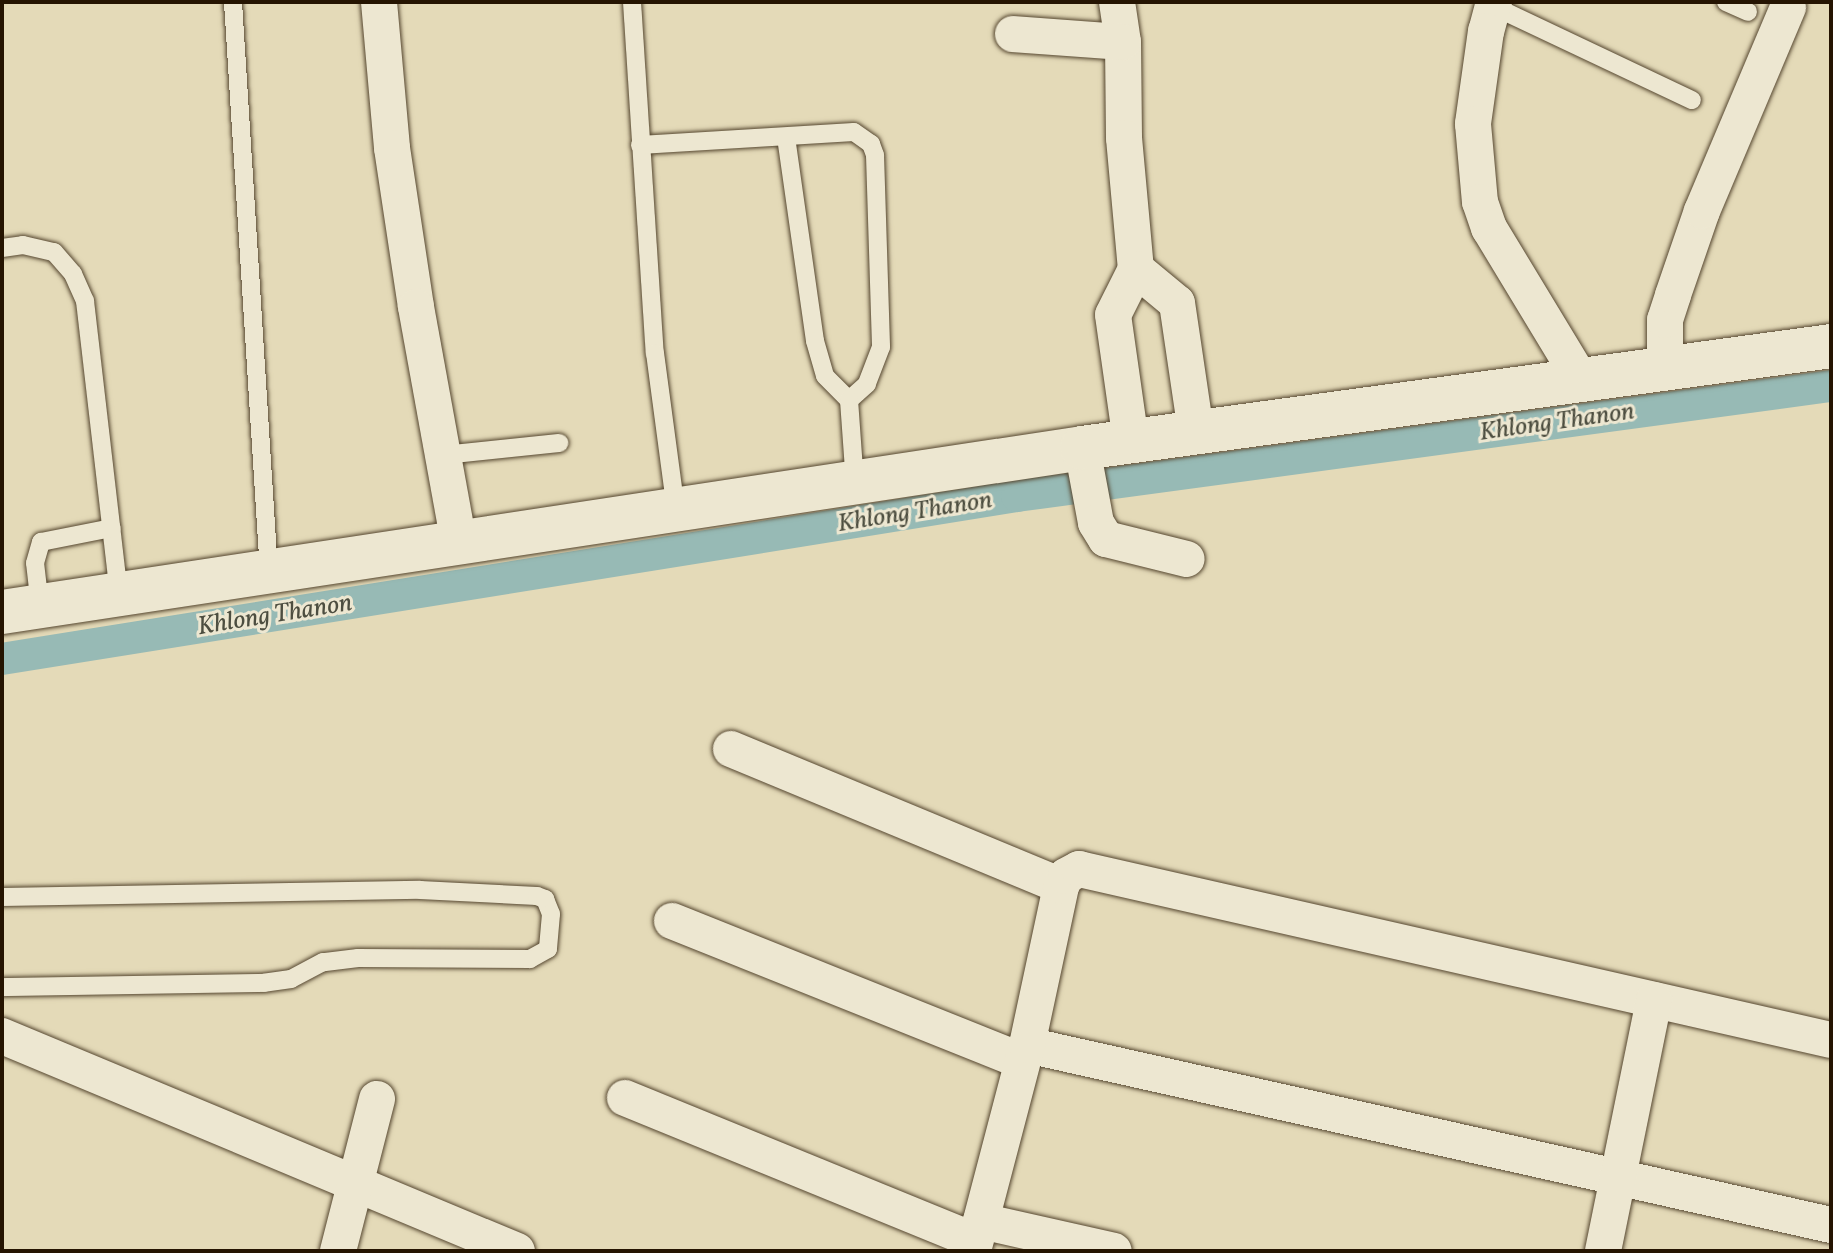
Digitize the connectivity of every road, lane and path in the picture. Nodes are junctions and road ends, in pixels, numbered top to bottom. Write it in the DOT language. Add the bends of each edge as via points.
graph roads {
  1 [pos="233,2"];
  2 [pos="379,2"];
  3 [pos="632,2"];
  4 [pos="1117,2"];
  5 [pos="1726,2"];
  6 [pos="1494,4"];
  7 [pos="1788,7"];
  8 [pos="1748,12"];
  9 [pos="1013,34"];
  10 [pos="1123,42"];
  11 [pos="1692,100"];
  12 [pos="786,137"];
  13 [pos="640,145"];
  14 [pos="2,248"];
  15 [pos="1136,269"];
  16 [pos="1831,346"];
  17 [pos="1665,368"];
  18 [pos="1581,380"];
  19 [pos="849,400"];
  20 [pos="1196,432"];
  21 [pos="1131,442"];
  22 [pos="559,443"];
  23 [pos="443,455"];
  24 [pos="1085,464"];
  25 [pos="855,483"];
  26 [pos="676,510"];
  27 [pos="112,528"];
  28 [pos="459,543"];
  29 [pos="1187,559"];
  30 [pos="269,572"];
  31 [pos="119,594"];
  32 [pos="21,609"];
  33 [pos="731,749"];
  34 [pos="1061,886"];
  35 [pos="2,897"];
  36 [pos="672,921"];
  37 [pos="2,987"];
  38 [pos="1654,1000"];
  39 [pos="2,1036"];
  40 [pos="1831,1040"];
  41 [pos="1024,1053"];
  42 [pos="625,1098"];
  43 [pos="377,1099"];
  44 [pos="1620,1177"];
  45 [pos="356,1183"];
  46 [pos="1831,1225"];
  47 [pos="976,1238"];
  48 [pos="338,1251"];
  49 [pos="517,1251"];
  50 [pos="1114,1251"];
  51 [pos="1603,1251"];
  1 -- 30 [label="lane"];
  2 -- 23 [label="street" via="392,148"];
  3 -- 13 [label="lane"];
  4 -- 10 [label="street"];
  5 -- 8 [label="lane"];
  6 -- 11 [label="lane"];
  6 -- 18 [label="street" via="1473,124 1480,202 1489,228"];
  7 -- 17 [label="street" via="1677,281 1665,320"];
  9 -- 10 [label="street"];
  10 -- 15 [label="street" via="1124,138"];
  12 -- 13 [label="lane"];
  12 -- 19 [label="lane" via="815,341 825,376"];
  12 -- 19 [label="lane" via="854,132 871,144 875,155 881,347 867,384"];
  13 -- 26 [label="lane" via="655,353"];
  14 -- 27 [label="lane" via="23,245 54,252 73,274 85,301"];
  15 -- 20 [label="street" via="1177,303"];
  15 -- 21 [label="street" via="1113,315"];
  16 -- 17 [label="street"];
  17 -- 18 [label="street"];
  18 -- 20 [label="street"];
  19 -- 25 [label="lane"];
  20 -- 21 [label="street"];
  21 -- 24 [label="street"];
  22 -- 23 [label="lane"];
  23 -- 28 [label="street"];
  24 -- 25 [label="street"];
  24 -- 29 [label="street" via="1096,523 1106,539"];
  25 -- 26 [label="street"];
  26 -- 28 [label="street"];
  27 -- 31 [label="lane"];
  27 -- 32 [label="lane" via="41,542"];
  28 -- 30 [label="street"];
  30 -- 31 [label="street"];
  31 -- 32 [label="street"];
  33 -- 34 [label="street"];
  34 -- 38 [label="street" via="1072,871 1091,869"];
  34 -- 41 [label="street"];
  35 -- 37 [label="lane" via="420,890 537,896 545,899 551,914 548,949 530,959 358,958 323,962 291,979 264,983"];
  36 -- 41 [label="street"];
  38 -- 40 [label="street"];
  38 -- 44 [label="street"];
  39 -- 45 [label="street"];
  41 -- 44 [label="street"];
  41 -- 47 [label="street"];
  42 -- 47 [label="street"];
  43 -- 45 [label="street"];
  44 -- 46 [label="street"];
  44 -- 51 [label="street"];
  45 -- 48 [label="street"];
  45 -- 49 [label="street"];
  47 -- 50 [label="street"];
}
